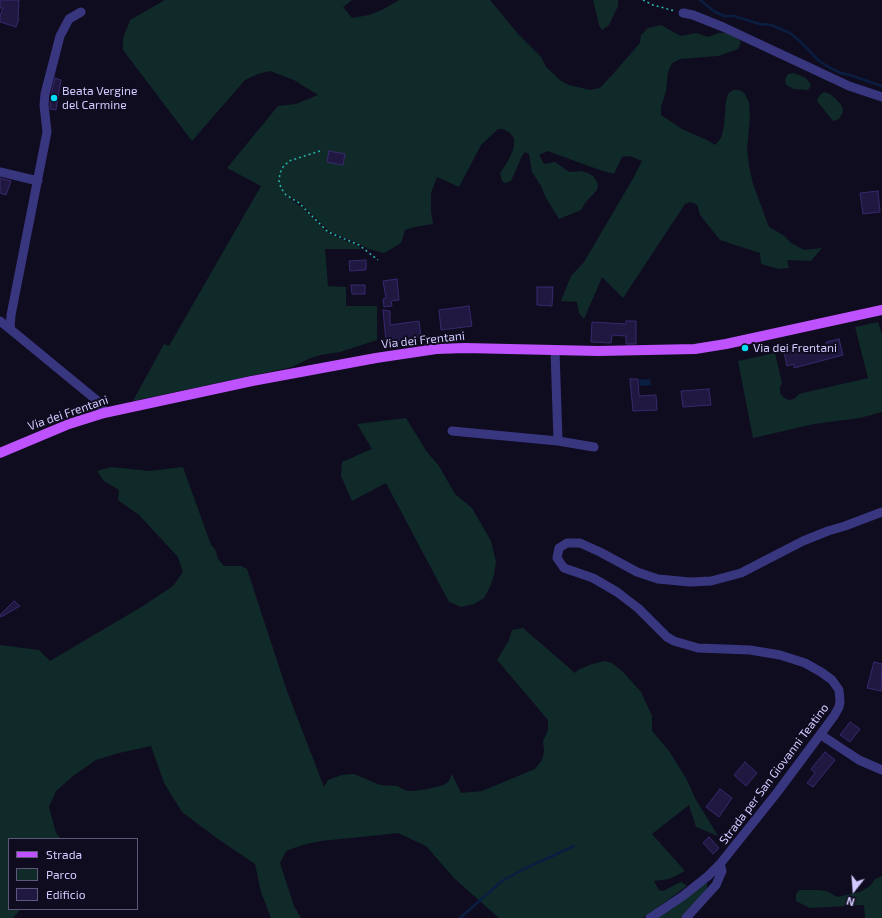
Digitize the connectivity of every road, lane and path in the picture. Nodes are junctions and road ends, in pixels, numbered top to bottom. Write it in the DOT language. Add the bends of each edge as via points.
graph roads {
  1 [pos="643,0"];
  2 [pos="81,12"];
  3 [pos="683,13"];
  4 [pos="882,97"];
  5 [pos="320,151"];
  6 [pos="0,172"];
  7 [pos="38,181"];
  8 [pos="378,260"];
  9 [pos="882,310"];
  10 [pos="0,321"];
  11 [pos="10,330"];
  12 [pos="555,350"];
  13 [pos="104,413"];
  14 [pos="452,431"];
  15 [pos="558,441"];
  16 [pos="594,447"];
  17 [pos="0,453"];
  18 [pos="882,512"];
  19 [pos="820,735"];
  20 [pos="882,770"];
  21 [pos="720,864"];
  22 [pos="650,918"];
  23 [pos="686,918"];
  1 -- 3 [label="path"];
  2 -- 7 [label="street" via="69,19 60,36 52,63 45,94 47,132"];
  3 -- 4 [label="street" via="723,27 850,86"];
  5 -- 8 [label="path" via="289,161 280,173 281,188 328,232 359,245"];
  6 -- 7 [label="street"];
  7 -- 11 [label="street"];
  9 -- 12 [label="main road, Via dei Frentani" via="695,349"];
  10 -- 11 [label="street"];
  11 -- 13 [label="street" via="100,403"];
  12 -- 13 [label="main road, Via dei Frentani" via="465,348 415,352 280,375"];
  12 -- 15 [label="street"];
  13 -- 17 [label="main road, Via dei Frentani" via="69,424"];
  14 -- 15 [label="street"];
  15 -- 16 [label="street"];
  18 -- 19 [label="street, Strada per San Giovanni Teatino" via="809,539 741,573 712,581 675,581 649,577 580,543 567,543 559,548 557,555 564,568 593,578 617,592 674,641 698,648 750,650 773,654 805,664 827,676 839,690 840,702 834,716"];
  19 -- 20 [label="street" via="862,762"];
  19 -- 21 [label="street, Strada per San Giovanni Teatino"];
  21 -- 22 [label="street, Strada per San Giovanni Teatino" via="683,896"];
  21 -- 23 [label="street" via="722,871 716,885"];
}
